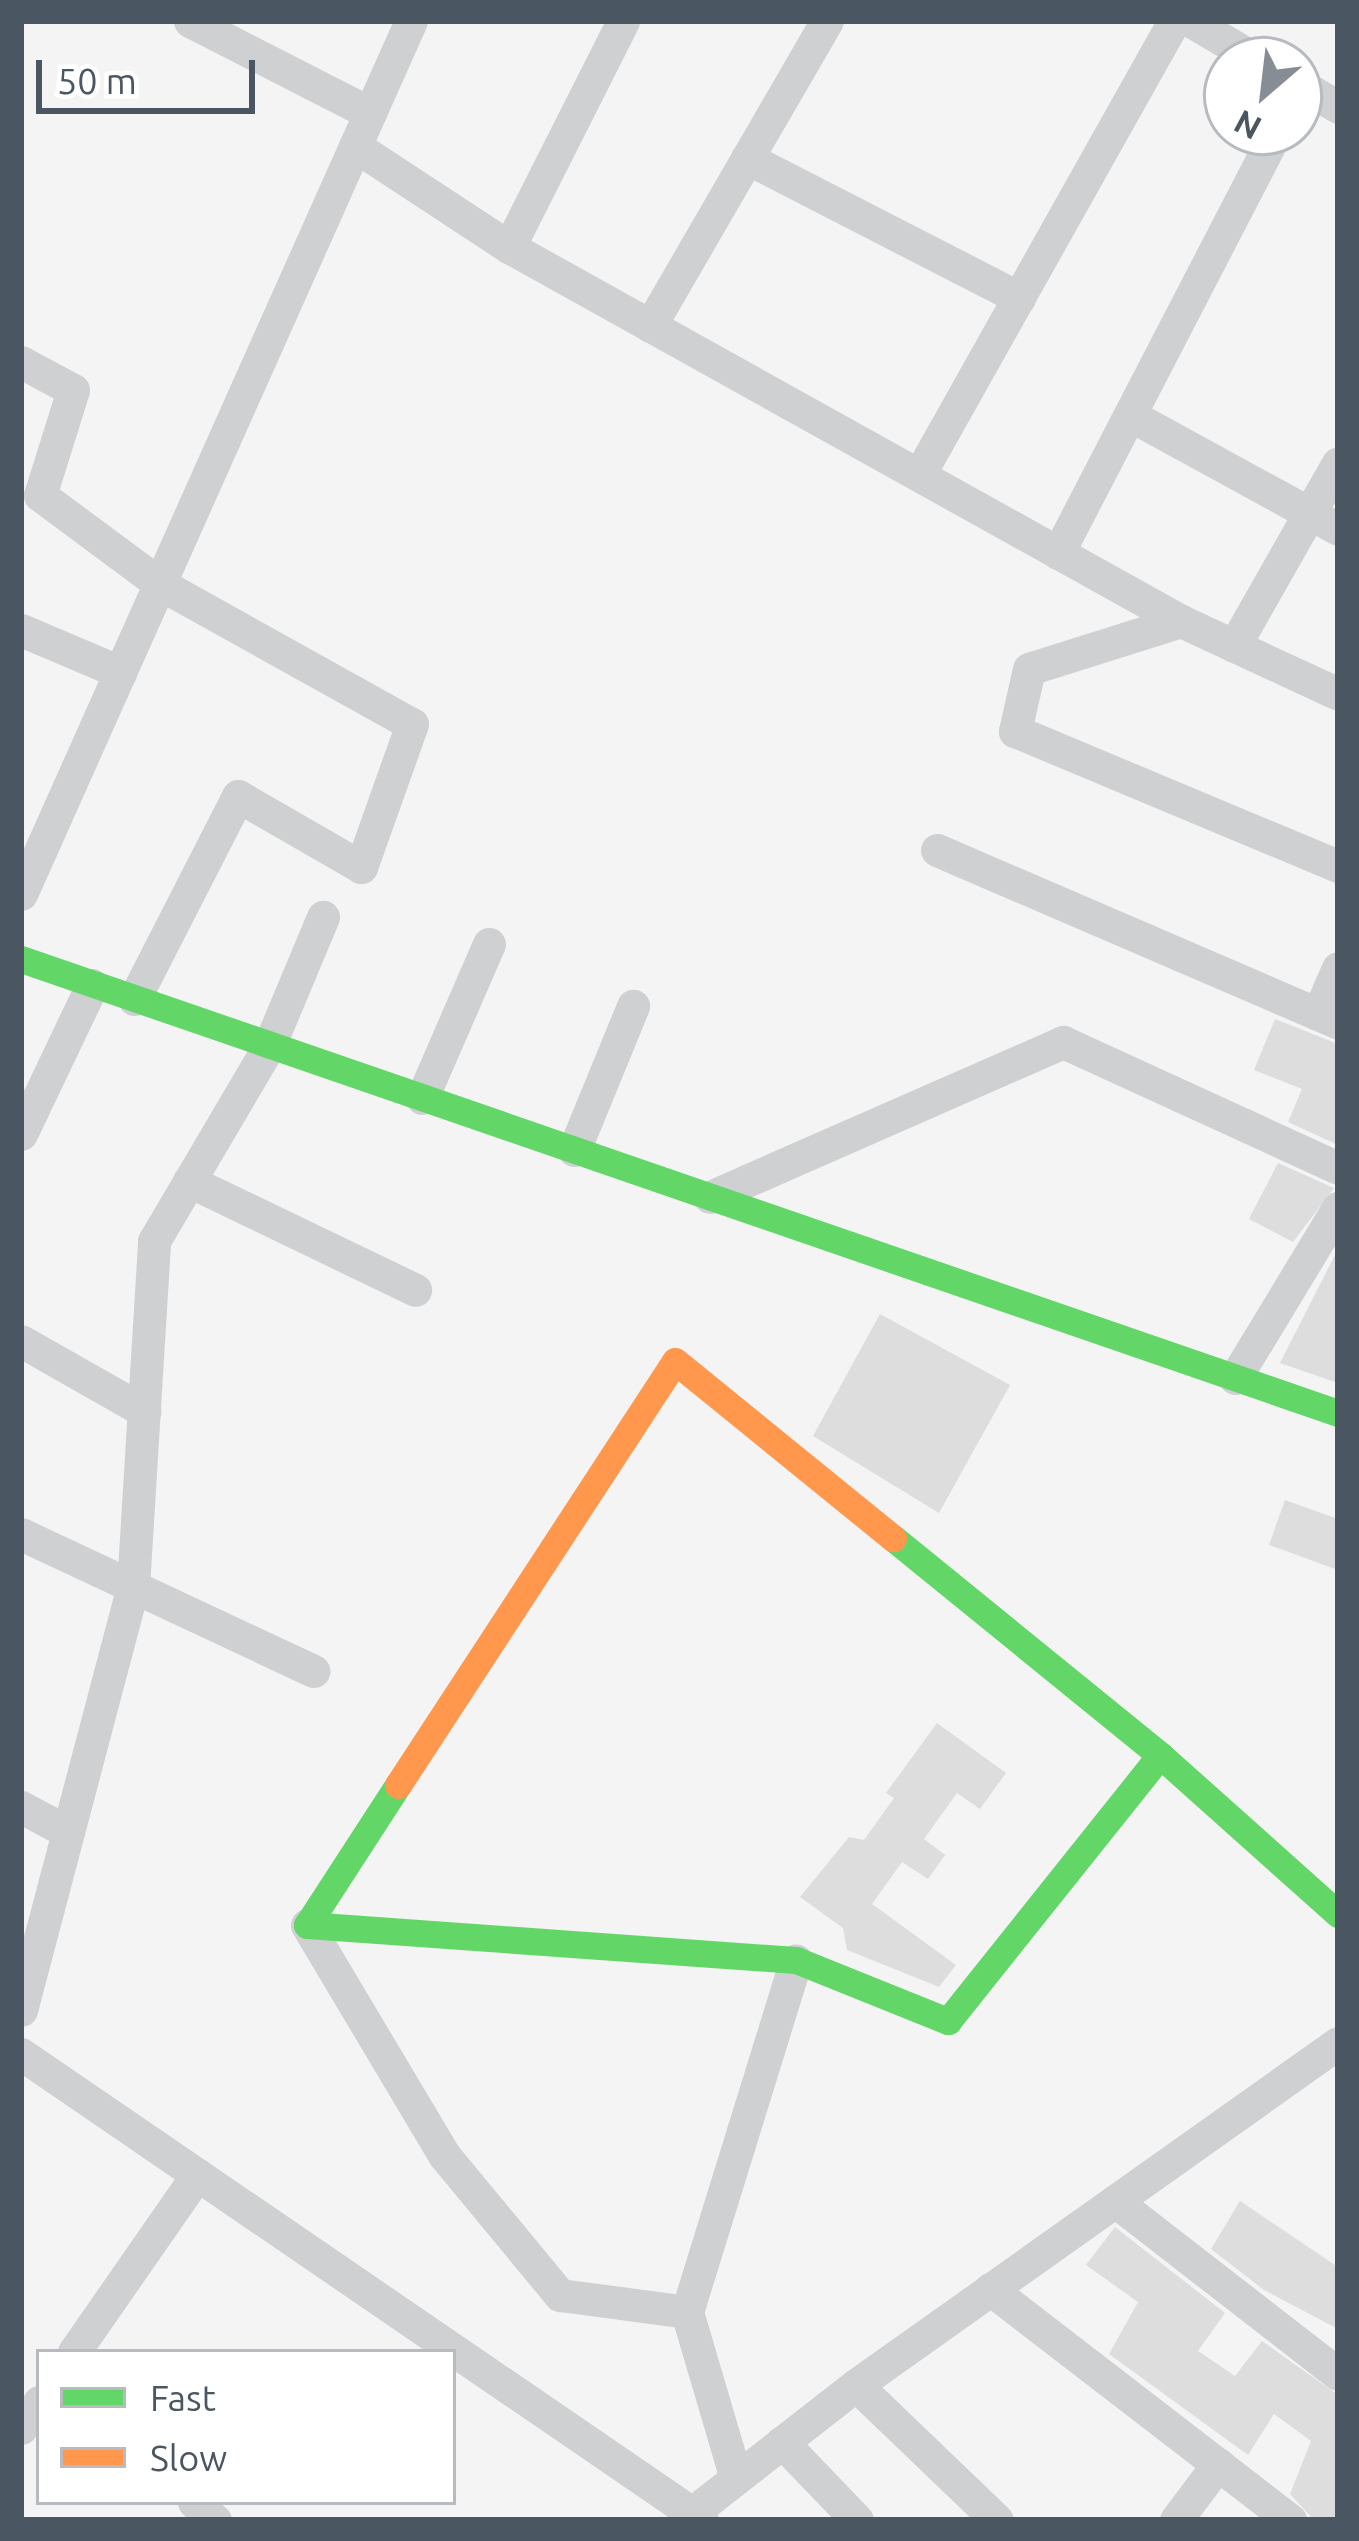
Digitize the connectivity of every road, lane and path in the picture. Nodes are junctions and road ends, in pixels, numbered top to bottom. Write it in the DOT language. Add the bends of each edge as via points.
graph roads {
  1 [pos="190,21"];
  2 [pos="411,21"];
  3 [pos="622,21"];
  4 [pos="827,21"];
  5 [pos="1174,21"];
  6 [pos="370,113"];
  7 [pos="355,146"];
  8 [pos="1264,156"];
  9 [pos="747,158"];
  10 [pos="509,247"];
  11 [pos="1018,298"];
  12 [pos="650,326"];
  13 [pos="21,362"];
  14 [pos="1130,415"];
  15 [pos="1338,463"];
  16 [pos="919,475"];
  17 [pos="1323,521"];
  18 [pos="1058,553"];
  19 [pos="160,584"];
  20 [pos="1180,621"];
  21 [pos="21,629"];
  22 [pos="1234,646"];
  23 [pos="120,672"];
  24 [pos="1338,694"];
  25 [pos="34,829"];
  26 [pos="937,850"];
  27 [pos="1338,866"];
  28 [pos="21,894"];
  29 [pos="323,917"];
  30 [pos="489,944"];
  31 [pos="21,959"];
  32 [pos="1338,968"];
  33 [pos="92,985"];
  34 [pos="134,999"];
  35 [pos="633,1006"];
  36 [pos="1328,1019"];
  37 [pos="268,1046"];
  38 [pos="30,1090"];
  39 [pos="422,1098"];
  40 [pos="21,1134"];
  41 [pos="574,1150"];
  42 [pos="1338,1168"];
  43 [pos="189,1180"];
  44 [pos="710,1197"];
  45 [pos="1338,1208"];
  46 [pos="415,1289"];
  47 [pos="21,1341"];
  48 [pos="1235,1378"];
  49 [pos="143,1411"];
  50 [pos="1338,1413"];
  51 [pos="21,1534"];
  52 [pos="133,1587"];
  53 [pos="313,1672"];
  54 [pos="1160,1755"];
  55 [pos="21,1807"];
  56 [pos="68,1832"];
  57 [pos="1338,1914"];
  58 [pos="307,1925"];
  59 [pos="796,1960"];
  60 [pos="21,2010"];
  61 [pos="1338,2043"];
  62 [pos="21,2054"];
  63 [pos="197,2175"];
  64 [pos="1115,2201"];
  65 [pos="990,2289"];
  66 [pos="686,2312"];
  67 [pos="76,2349"];
  68 [pos="449,2349"];
  69 [pos="456,2354"];
  70 [pos="1338,2374"];
  71 [pos="856,2385"];
  72 [pos="782,2442"];
  73 [pos="1218,2464"];
  74 [pos="736,2478"];
  75 [pos="693,2518"];
  76 [pos="857,2520"];
  77 [pos="998,2520"];
  78 [pos="1176,2520"];
  79 [pos="1290,2520"];
  1 -- 6 [label="street"];
  2 -- 6 [label="street"];
  3 -- 10 [label="street"];
  4 -- 9 [label="street"];
  5 -- 11 [label="street"];
  6 -- 7 [label="street"];
  7 -- 10 [label="street"];
  7 -- 19 [label="street"];
  8 -- 14 [label="street"];
  9 -- 11 [label="street"];
  9 -- 12 [label="street"];
  10 -- 12 [label="street"];
  11 -- 16 [label="street"];
  12 -- 16 [label="street"];
  13 -- 19 [label="street" via="73,390 40,495"];
  14 -- 17 [label="street"];
  14 -- 18 [label="street"];
  15 -- 17 [label="street"];
  16 -- 18 [label="street"];
  17 -- 22 [label="street"];
  18 -- 20 [label="street"];
  19 -- 23 [label="street"];
  19 -- 34 [label="street" via="412,724 361,867 238,796"];
  20 -- 22 [label="street"];
  20 -- 27 [label="street" via="1029,669 1015,731"];
  21 -- 23 [label="street"];
  22 -- 24 [label="street"];
  23 -- 25 [label="street"];
  25 -- 28 [label="street"];
  26 -- 36 [label="street"];
  29 -- 37 [label="street"];
  30 -- 39 [label="street"];
  31 -- 33 [label="street"];
  32 -- 36 [label="street"];
  33 -- 34 [label="street"];
  33 -- 38 [label="street"];
  34 -- 37 [label="street"];
  35 -- 41 [label="street"];
  37 -- 39 [label="street"];
  37 -- 43 [label="street"];
  38 -- 40 [label="street"];
  39 -- 41 [label="street"];
  41 -- 44 [label="street"];
  42 -- 44 [label="street" via="1064,1042"];
  43 -- 46 [label="street"];
  43 -- 49 [label="street" via="154,1241"];
  44 -- 48 [label="street"];
  45 -- 48 [label="street"];
  47 -- 49 [label="street"];
  48 -- 50 [label="street"];
  49 -- 52 [label="street"];
  51 -- 52 [label="street"];
  52 -- 53 [label="street"];
  52 -- 56 [label="street"];
  54 -- 57 [label="street"];
  54 -- 58 [label="street" via="675,1361"];
  54 -- 59 [label="street" via="948,2021"];
  55 -- 56 [label="street"];
  56 -- 60 [label="street"];
  58 -- 59 [label="street"];
  58 -- 66 [label="street" via="444,2155 560,2295"];
  59 -- 66 [label="street"];
  61 -- 64 [label="street"];
  62 -- 63 [label="street"];
  63 -- 67 [label="street"];
  63 -- 68 [label="street"];
  64 -- 65 [label="street"];
  64 -- 70 [label="street"];
  65 -- 71 [label="street"];
  65 -- 73 [label="street"];
  66 -- 74 [label="street"];
  69 -- 75 [label="street"];
  71 -- 72 [label="street"];
  71 -- 77 [label="street"];
  72 -- 74 [label="street"];
  72 -- 76 [label="street"];
  73 -- 78 [label="street"];
  73 -- 79 [label="street"];
  74 -- 75 [label="street"];
}
